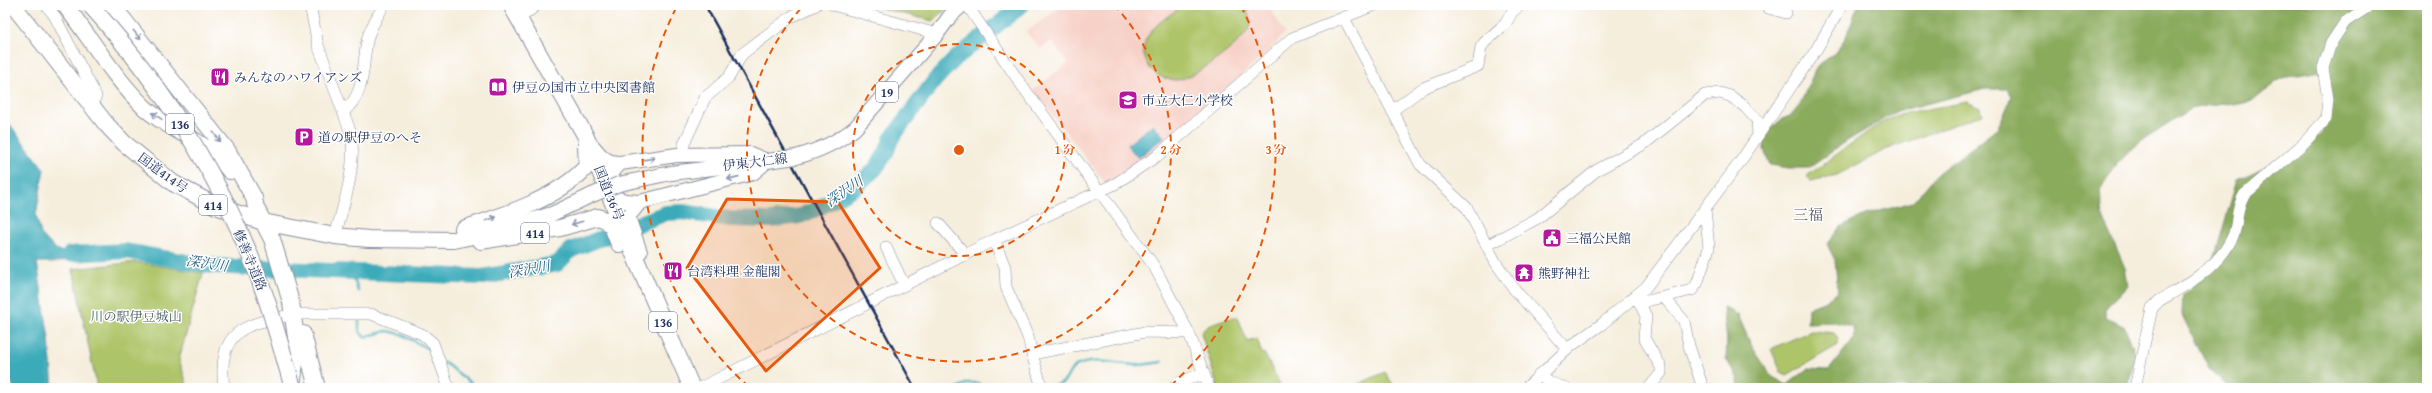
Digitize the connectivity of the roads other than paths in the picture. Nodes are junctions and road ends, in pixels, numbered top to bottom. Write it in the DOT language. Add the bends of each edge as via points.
graph roads {
  1 [pos="13,5"];
  2 [pos="46,5"];
  3 [pos="65,5"];
  4 [pos="90,5"];
  5 [pos="112,5"];
  6 [pos="310,5"];
  7 [pos="384,5"];
  8 [pos="511,5"];
  9 [pos="537,5"];
  10 [pos="816,5"];
  11 [pos="833,5"];
  12 [pos="962,5"];
  13 [pos="967,5"];
  14 [pos="1375,5"];
  15 [pos="1520,5"];
  16 [pos="1842,5"];
  17 [pos="2371,5"];
  18 [pos="1768,8"];
  19 [pos="1786,13"];
  20 [pos="1344,18"];
  21 [pos="519,19"];
  22 [pos="937,34"];
  23 [pos="92,106"];
  24 [pos="1392,111"];
  25 [pos="343,112"];
  26 [pos="585,135"];
  27 [pos="1758,135"];
  28 [pos="683,155"];
  29 [pos="767,161"];
  30 [pos="620,163"];
  31 [pos="575,180"];
  32 [pos="612,187"];
  33 [pos="1100,192"];
  34 [pos="640,202"];
  35 [pos="1705,209"];
  36 [pos="259,215"];
  37 [pos="620,222"];
  38 [pos="938,223"];
  39 [pos="495,231"];
  40 [pos="336,236"];
  41 [pos="413,240"];
  42 [pos="454,240"];
  43 [pos="994,240"];
  44 [pos="1488,245"];
  45 [pos="886,247"];
  46 [pos="965,254"];
  47 [pos="904,285"];
  48 [pos="1664,297"];
  49 [pos="1636,299"];
  50 [pos="293,311"];
  51 [pos="1189,333"];
  52 [pos="1568,349"];
  53 [pos="1032,354"];
  54 [pos="1204,373"];
  55 [pos="1539,374"];
  56 [pos="224,388"];
  57 [pos="293,388"];
  58 [pos="317,388"];
  59 [pos="449,388"];
  60 [pos="692,388"];
  61 [pos="700,388"];
  62 [pos="1042,388"];
  63 [pos="1173,388"];
  64 [pos="1209,388"];
  65 [pos="1526,388"];
  66 [pos="1565,388"];
  67 [pos="1649,388"];
  68 [pos="1703,388"];
  69 [pos="2135,388"];
  1 -- 23 [label="highway, 国道414号 / 414"];
  2 -- 23 [label="street" via="54,15 96,96"];
  36 -- 3 [label="highway, 136, one-way" via="216,155 159,118 131,93"];
  4 -- 57 [label="highway, 修善寺道路 / 136, bridge" via="141,66 174,115 220,193 250,256 268,303"];
  5 -- 36 [label="highway, one-way" via="227,150 254,198"];
  6 -- 25 [label="street" via="318,45"];
  7 -- 25 [label="street" via="367,42 366,63 360,88 353,102"];
  8 -- 21 [label="highway, 国道136号"];
  9 -- 21 [label="street"];
  10 -- 28 [label="street" via="791,18 742,54 729,77 705,98 684,144"];
  11 -- 22 [label="street"];
  12 -- 22 [label="main road, 伊東大仁線 / 19"];
  13 -- 33 [label="street"];
  14 -- 20 [label="street"];
  15 -- 24 [label="street" via="1512,12 1506,23 1485,42 1478,66 1423,88"];
  16 -- 27 [label="street" via="1816,50"];
  17 -- 69 [label="street" via="2345,22 2331,43 2323,68 2328,98 2326,119 2304,143 2244,195 2238,205 2233,235 2217,262 2152,308"];
  18 -- 19 [label="street"];
  20 -- 24 [label="street"];
  20 -- 33 [label="street" via="1292,38 1157,156"];
  21 -- 26 [label="highway, 国道136号"];
  22 -- 29 [label="main road, 伊東大仁線 / 19, bridge" via="855,128 835,143 796,157"];
  23 -- 36 [label="highway, 国道414号 / 414" via="124,143 173,183 216,206"];
  24 -- 44 [label="street" via="1420,164 1467,208"];
  25 -- 40 [label="street" via="351,133 353,154 350,179"];
  26 -- 30 [label="main road" via="602,158 610,163"];
  26 -- 31 [label="highway" via="586,166"];
  26 -- 32 [label="highway, 国道136号"];
  27 -- 35 [label="street"];
  27 -- 44 [label="street" via="1757,120 1744,106 1730,96 1720,93 1705,95 1644,144 1598,170 1538,218"];
  28 -- 29 [label="main road" via="750,154"];
  30 -- 28 [label="main road, one-way"];
  29 -- 32 [label="main road, 伊東大仁線 / 19" via="671,173"];
  29 -- 34 [label="main road, one-way" via="753,173"];
  30 -- 32 [label="main road"];
  31 -- 32 [label="highway, 414"];
  41 -- 31 [label="highway, 414, one-way" via="464,229 521,208"];
  32 -- 34 [label="main road" via="625,201"];
  32 -- 37 [label="highway, 国道136号"];
  32 -- 39 [label="main road, 伊東大仁線 / 19, bridge" via="552,214"];
  33 -- 43 [label="street"];
  33 -- 51 [label="street" via="1154,266"];
  34 -- 37 [label="main road"];
  35 -- 48 [label="street" via="1709,248 1697,284 1692,290"];
  35 -- 49 [label="street"];
  36 -- 40 [label="highway, 国道414号 / 414"];
  36 -- 50 [label="highway" via="272,239"];
  37 -- 42 [label="highway, 414, one-way" via="598,217 560,228 497,240"];
  37 -- 60 [label="highway, 国道136号 / 136"];
  38 -- 46 [label="street"];
  39 -- 42 [label="highway, 国道414号 / 414"];
  40 -- 41 [label="highway, 国道414号 / 414"];
  41 -- 42 [label="highway, 国道414号 / 414"];
  43 -- 46 [label="street"];
  43 -- 53 [label="street" via="1005,267 1006,287 1028,336"];
  44 -- 52 [label="street" via="1496,263 1515,290"];
  45 -- 47 [label="street"];
  46 -- 47 [label="street"];
  47 -- 61 [label="street"];
  48 -- 49 [label="street"];
  48 -- 68 [label="street" via="1684,321 1689,346"];
  49 -- 52 [label="street"];
  49 -- 67 [label="street" via="1645,312 1644,338 1662,367 1661,373"];
  50 -- 56 [label="street" via="251,324 236,334 223,357"];
  50 -- 57 [label="highway" via="297,345"];
  50 -- 58 [label="highway"];
  50 -- 59 [label="street" via="371,314 422,334 430,339 436,350"];
  51 -- 53 [label="street" via="1144,332"];
  51 -- 54 [label="street"];
  52 -- 55 [label="street"];
  53 -- 62 [label="street"];
  54 -- 63 [label="street" via="1178,383"];
  54 -- 64 [label="street"];
  55 -- 65 [label="street"];
  55 -- 66 [label="street" via="1549,382"];
}
